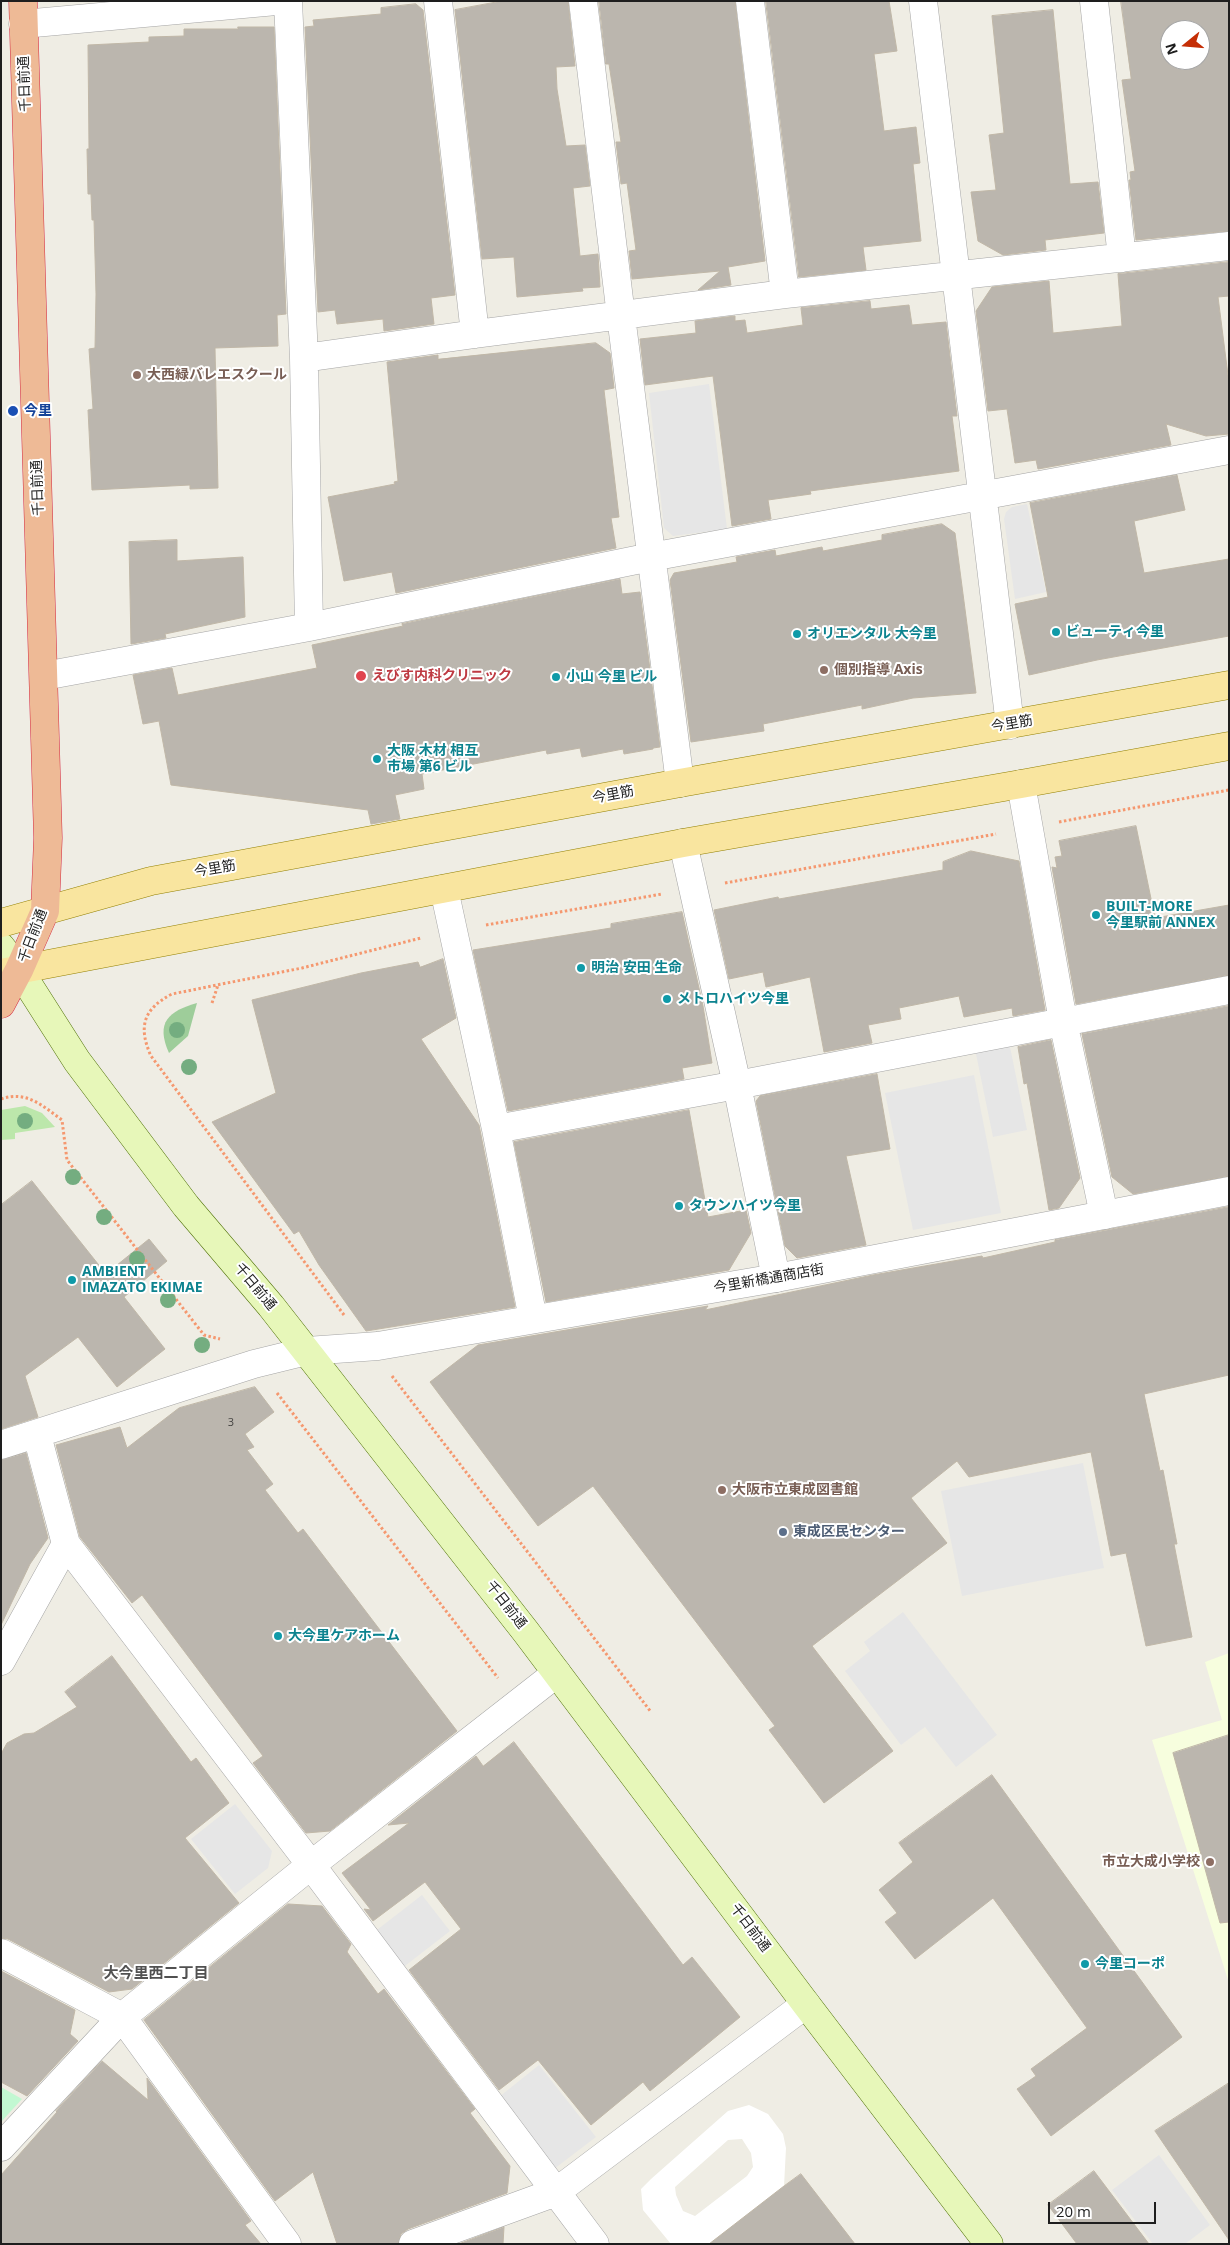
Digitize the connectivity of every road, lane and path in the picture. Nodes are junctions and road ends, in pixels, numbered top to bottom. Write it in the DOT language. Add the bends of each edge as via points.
graph roads {
  1 [pos="276,1"];
  2 [pos="288,1"];
  3 [pos="438,1"];
  4 [pos="583,1"];
  5 [pos="750,1"];
  6 [pos="923,1"];
  7 [pos="1094,1"];
  8 [pos="23,12"];
  9 [pos="1229,246"];
  10 [pos="1122,258"];
  11 [pos="956,277"];
  12 [pos="785,294"];
  13 [pos="621,316"];
  14 [pos="474,334"];
  15 [pos="304,358"];
  16 [pos="1229,450"];
  17 [pos="981,496"];
  18 [pos="651,557"];
  19 [pos="309,627"];
  20 [pos="44,676"];
  21 [pos="1229,685"];
  22 [pos="1010,725"];
  23 [pos="1229,746"];
  24 [pos="680,783"];
  25 [pos="1021,784"];
  26 [pos="1229,790"];
  27 [pos="1029,828"];
  28 [pos="683,843"];
  29 [pos="444,889"];
  30 [pos="693,889"];
  31 [pos="45,911"];
  32 [pos="1,923"];
  33 [pos="453,930"];
  34 [pos="1,947"];
  35 [pos="10,972"];
  36 [pos="218,985"];
  37 [pos="1229,990"];
  38 [pos="212,1003"];
  39 [pos="1,1004"];
  40 [pos="1063,1021"];
  41 [pos="737,1085"];
  42 [pos="1,1099"];
  43 [pos="496,1129"];
  44 [pos="1229,1191"];
  45 [pos="1104,1215"];
  46 [pos="776,1278"];
  47 [pos="348,1320"];
  48 [pos="532,1320"];
  49 [pos="307,1351"];
  50 [pos="257,1364"];
  51 [pos="388,1372"];
  52 [pos="37,1435"];
  53 [pos="1,1445"];
  54 [pos="66,1544"];
  55 [pos="1,1661"];
  56 [pos="557,1673"];
  57 [pos="502,1683"];
  58 [pos="651,1712"];
  59 [pos="311,1865"];
  60 [pos="1,1953"];
  61 [pos="806,2004"];
  62 [pos="122,2018"];
  63 [pos="1,2147"];
  64 [pos="556,2192"];
  65 [pos="287,2244"];
  66 [pos="413,2244"];
  67 [pos="595,2244"];
  68 [pos="989,2244"];
  1 -- 8 [label="street"];
  2 -- 15 [label="street"];
  3 -- 14 [label="street"];
  4 -- 13 [label="street"];
  5 -- 12 [label="street"];
  6 -- 11 [label="street"];
  7 -- 10 [label="street"];
  8 -- 20 [label="highway, 千日前通"];
  9 -- 10 [label="street"];
  10 -- 11 [label="street"];
  11 -- 12 [label="street"];
  11 -- 17 [label="street"];
  12 -- 13 [label="street"];
  13 -- 14 [label="street"];
  13 -- 18 [label="street"];
  14 -- 15 [label="street"];
  15 -- 19 [label="street"];
  16 -- 17 [label="street"];
  17 -- 18 [label="street"];
  17 -- 22 [label="street"];
  18 -- 19 [label="street"];
  18 -- 24 [label="street"];
  19 -- 20 [label="street"];
  20 -- 31 [label="highway, 千日前通" via="48,838"];
  21 -- 22 [label="main road, 今里筋"];
  22 -- 24 [label="main road, 今里筋"];
  23 -- 25 [label="main road"];
  24 -- 31 [label="main road, 今里筋" via="151,881"];
  25 -- 27 [label="street"];
  25 -- 28 [label="main road"];
  26 -- 27 [label="path"];
  27 -- 30 [label="path"];
  27 -- 40 [label="street"];
  28 -- 29 [label="main road"];
  28 -- 30 [label="street"];
  29 -- 33 [label="street"];
  29 -- 35 [label="main road"];
  30 -- 33 [label="path"];
  30 -- 41 [label="street"];
  31 -- 32 [label="main road, 今里筋"];
  31 -- 35 [label="highway, 千日前通"];
  33 -- 36 [label="path" via="302,968"];
  33 -- 43 [label="street"];
  34 -- 35 [label="main road, 千日前通"];
  35 -- 39 [label="highway"];
  35 -- 49 [label="main road, 千日前通" via="186,1206"];
  36 -- 38 [label="path"];
  36 -- 47 [label="path" via="172,994 156,1002 148,1013 144,1030 147,1047 187,1106"];
  37 -- 40 [label="street"];
  40 -- 41 [label="street"];
  40 -- 45 [label="street"];
  41 -- 43 [label="street"];
  41 -- 46 [label="street"];
  42 -- 50 [label="path" via="9,1096 31,1098 62,1120 67,1160 204,1335 239,1345"];
  43 -- 48 [label="street"];
  44 -- 45 [label="street, 今里新橋通商店街"];
  45 -- 46 [label="street, 今里新橋通商店街"];
  46 -- 48 [label="street, 今里新橋通商店街"];
  48 -- 49 [label="street, 今里新橋通商店街" via="378,1346"];
  49 -- 50 [label="street, 今里新橋通商店街"];
  49 -- 56 [label="main road, 千日前通"];
  50 -- 52 [label="street, 今里新橋通商店街"];
  50 -- 57 [label="path"];
  51 -- 58 [label="path"];
  52 -- 53 [label="street, 今里新橋通商店街"];
  52 -- 54 [label="street"];
  54 -- 55 [label="street"];
  54 -- 59 [label="street"];
  56 -- 59 [label="street"];
  56 -- 61 [label="main road, 千日前通"];
  59 -- 62 [label="street"];
  59 -- 64 [label="street"];
  60 -- 62 [label="street"];
  61 -- 64 [label="street"];
  61 -- 68 [label="main road, 千日前通"];
  62 -- 63 [label="street"];
  62 -- 65 [label="street"];
  64 -- 66 [label="street"];
  64 -- 67 [label="street"];
}
